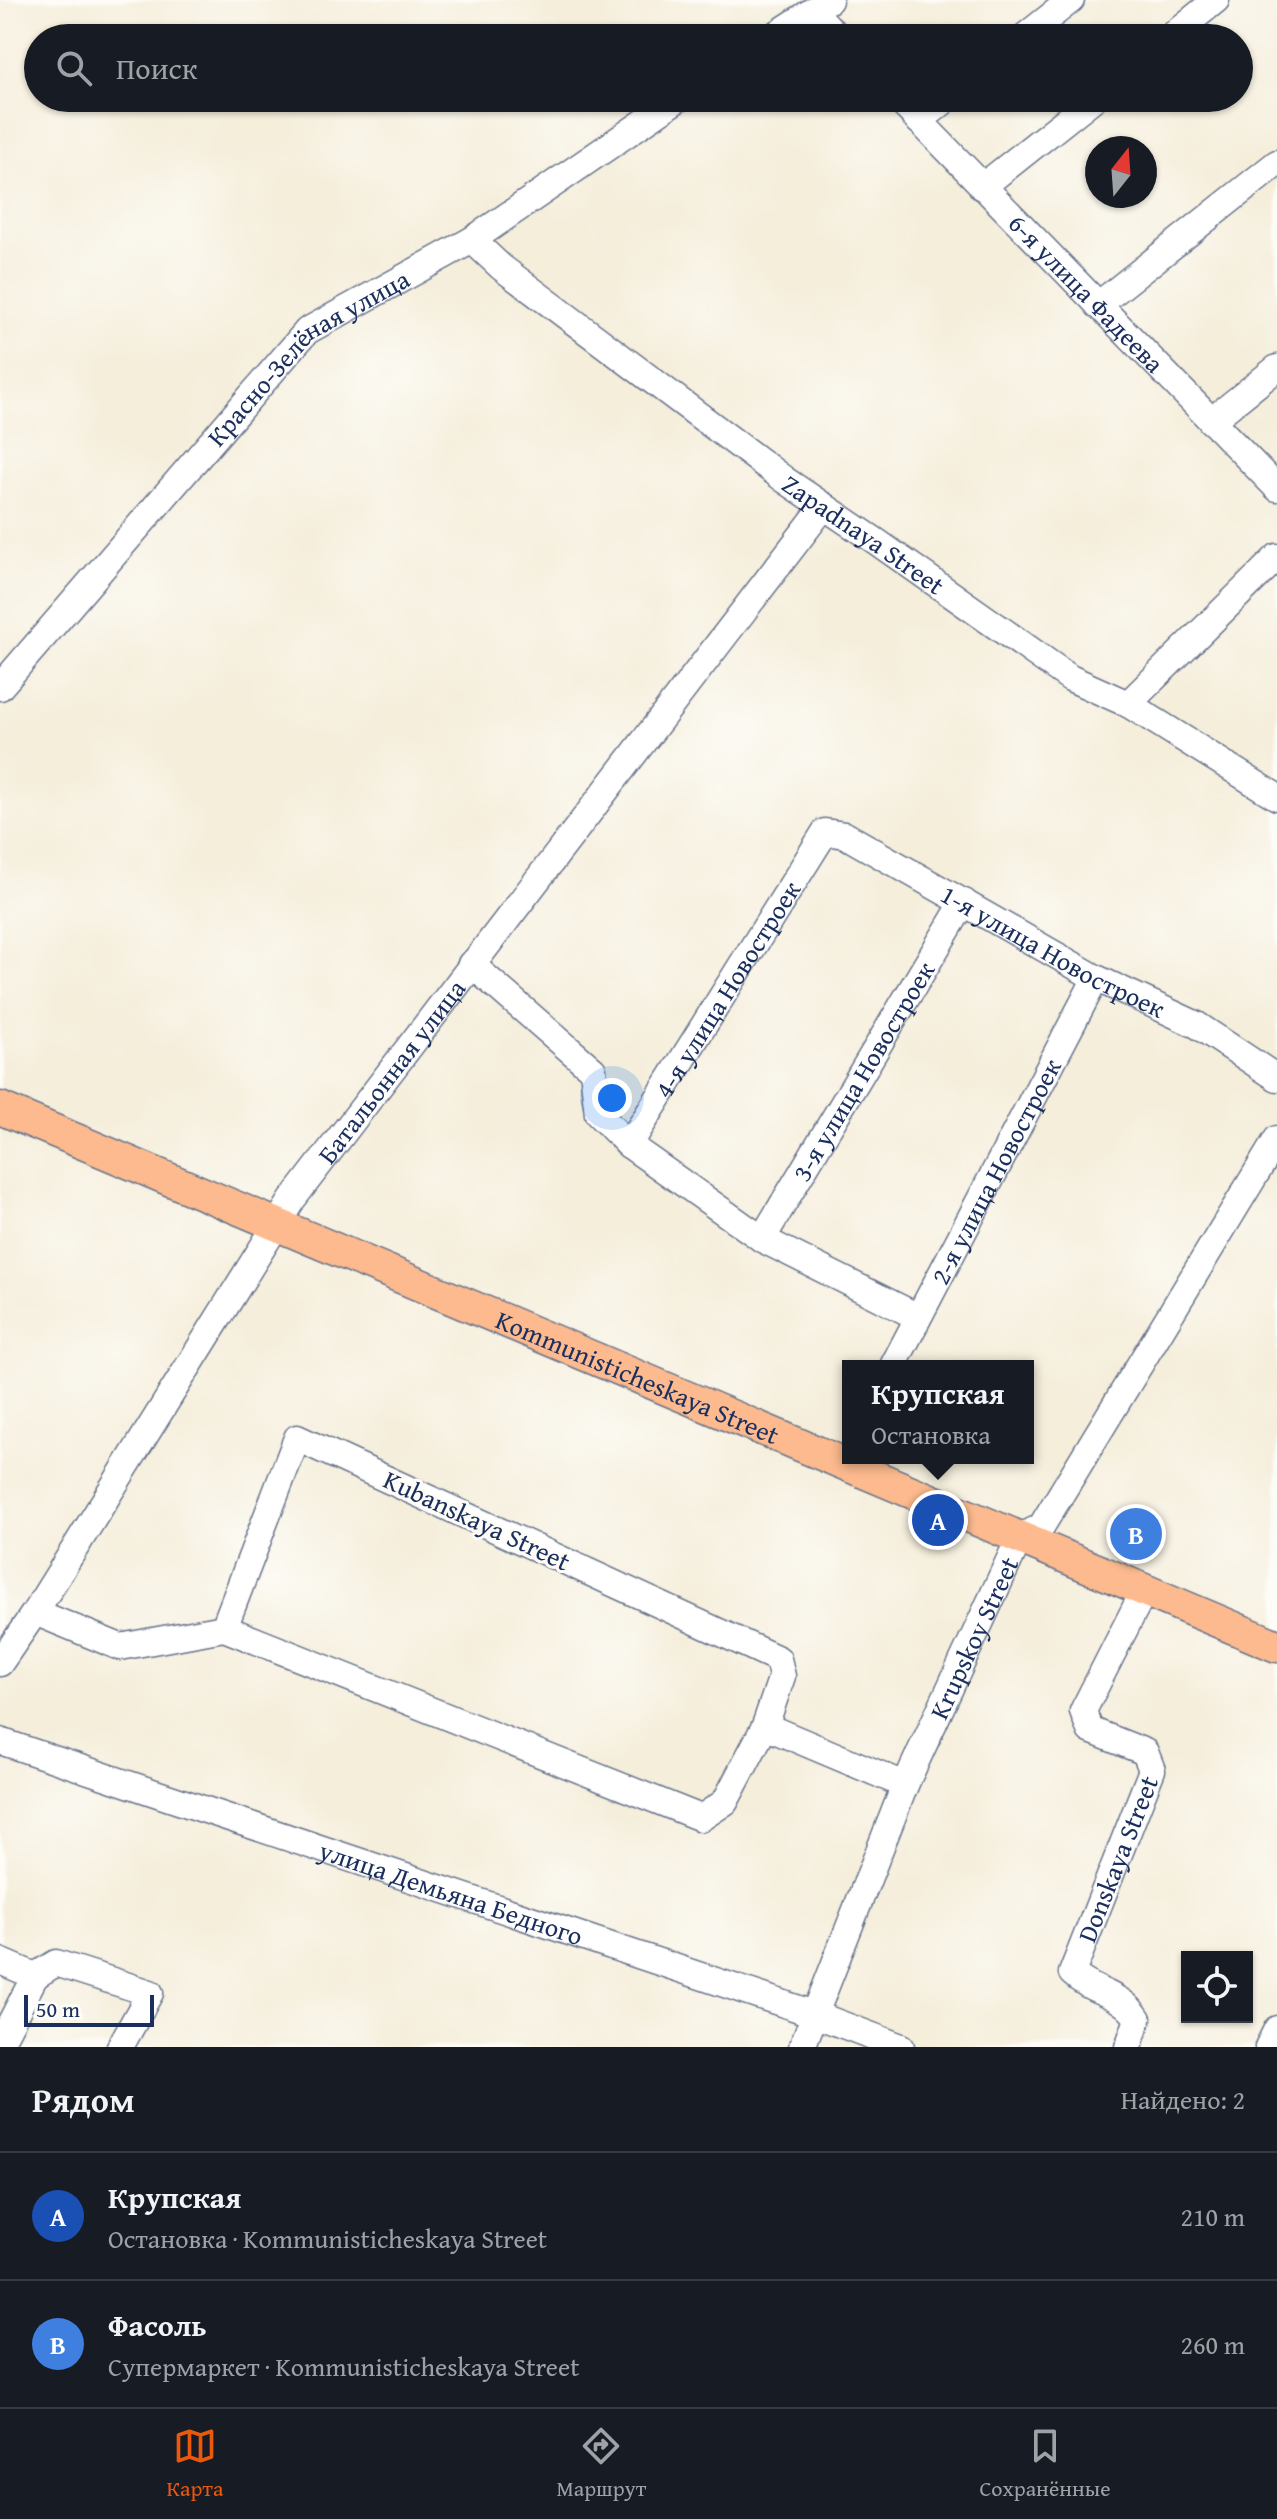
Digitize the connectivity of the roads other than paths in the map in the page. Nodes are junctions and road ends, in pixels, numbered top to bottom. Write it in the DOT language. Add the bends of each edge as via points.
graph roads {
  1 [pos="1071,0"];
  2 [pos="1216,0"];
  3 [pos="821,5"];
  4 [pos="792,24"];
  5 [pos="831,24"];
  6 [pos="1041,24"];
  7 [pos="1186,24"];
  8 [pos="659,112"];
  9 [pos="910,112"];
  10 [pos="930,112"];
  11 [pos="1076,112"];
  12 [pos="919,121"];
  13 [pos="1277,163"];
  14 [pos="982,187"];
  15 [pos="472,240"];
  16 [pos="1098,305"];
  17 [pos="1277,368"];
  18 [pos="1211,421"];
  19 [pos="1277,488"];
  20 [pos="824,506"];
  21 [pos="1277,557"];
  22 [pos="0,687"];
  23 [pos="1128,704"];
  24 [pos="1277,797"];
  25 [pos="825,832"];
  26 [pos="964,902"];
  27 [pos="471,964"];
  28 [pos="1096,978"];
  29 [pos="1277,1078"];
  30 [pos="0,1108"];
  31 [pos="1277,1139"];
  32 [pos="629,1145"];
  33 [pos="275,1225"];
  34 [pos="762,1239"];
  35 [pos="918,1317"];
  36 [pos="896,1360"];
  37 [pos="842,1456"];
  38 [pos="859,1464"];
  39 [pos="1020,1537"];
  40 [pos="1145,1589"];
  41 [pos="35,1612"];
  42 [pos="224,1628"];
  43 [pos="1277,1646"];
  44 [pos="0,1663"];
  45 [pos="765,1726"];
  46 [pos="0,1741"];
  47 [pos="905,1785"];
  48 [pos="0,1961"];
  49 [pos="35,1976"];
  50 [pos="814,2014"];
  51 [pos="1277,2029"];
  52 [pos="0,2043"];
  53 [pos="120,2047"];
  54 [pos="802,2047"];
  55 [pos="901,2047"];
  56 [pos="1128,2047"];
  57 [pos="1268,2047"];
  1 -- 6 [label="street"];
  2 -- 7 [label="street"];
  3 -- 4 [label="street"];
  3 -- 5 [label="street"];
  8 -- 15 [label="street, Красно-Зелёная улица"];
  9 -- 12 [label="street, 6-я улица Фадеева"];
  10 -- 12 [label="street"];
  11 -- 14 [label="street"];
  12 -- 14 [label="street, 6-я улица Фадеева"];
  13 -- 16 [label="street"];
  14 -- 16 [label="street, 6-я улица Фадеева"];
  15 -- 20 [label="street, Zapadnaya Street" via="501,267"];
  15 -- 22 [label="street, Красно-Зелёная улица" via="307,331"];
  16 -- 18 [label="street, 6-я улица Фадеева"];
  17 -- 18 [label="street"];
  18 -- 19 [label="street, 6-я улица Фадеева"];
  20 -- 23 [label="street, Zapadnaya Street" via="1070,678"];
  20 -- 27 [label="street, Батальонная улица"];
  21 -- 23 [label="street"];
  23 -- 24 [label="street, Zapadnaya Street"];
  25 -- 26 [label="street, 1-я улица Новостроек" via="845,835"];
  25 -- 32 [label="street, 4-я улица Новостроек"];
  26 -- 28 [label="street, 1-я улица Новостроек"];
  26 -- 34 [label="street, 3-я улица Новостроек"];
  27 -- 32 [label="street" via="593,1070 598,1114"];
  27 -- 33 [label="street, Батальонная улица"];
  28 -- 29 [label="street, 1-я улица Новостроек" via="1197,1025"];
  28 -- 35 [label="street, 2-я улица Новостроек"];
  30 -- 33 [label="main road, Kommunisticheskaya Street"];
  31 -- 39 [label="street, Krupskoy Street" via="1041,1527"];
  32 -- 34 [label="street"];
  33 -- 37 [label="main road, Kommunisticheskaya Street"];
  33 -- 41 [label="street, Батальонная улица"];
  34 -- 35 [label="street"];
  35 -- 36 [label="street, 2-я улица Новостроек"];
  38 -- 39 [label="main road, Kommunisticheskaya Street"];
  39 -- 40 [label="main road, Kommunisticheskaya Street"];
  39 -- 47 [label="street, Krupskoy Street"];
  40 -- 43 [label="main road, Kommunisticheskaya Street"];
  40 -- 56 [label="street, Donskaya Street" via="1083,1711 1090,1730 1145,1752 1152,1770 1072,1973 1129,2004 1138,2019"];
  41 -- 42 [label="street" via="120,1647"];
  41 -- 44 [label="street, Батальонная улица"];
  42 -- 45 [label="street, Kubanskaya Street" via="701,1818 725,1802"];
  42 -- 45 [label="street, Kubanskaya Street" via="297,1438 778,1659 782,1676"];
  45 -- 47 [label="street"];
  46 -- 50 [label="street, улица Демьяна Бедного"];
  47 -- 50 [label="street, Krupskoy Street"];
  48 -- 49 [label="street"];
  49 -- 52 [label="street"];
  49 -- 53 [label="street" via="56,1963 150,1993"];
  50 -- 54 [label="street, Krupskoy Street"];
  50 -- 55 [label="street, улица Демьяна Бедного"];
  51 -- 57 [label="street"];
}
